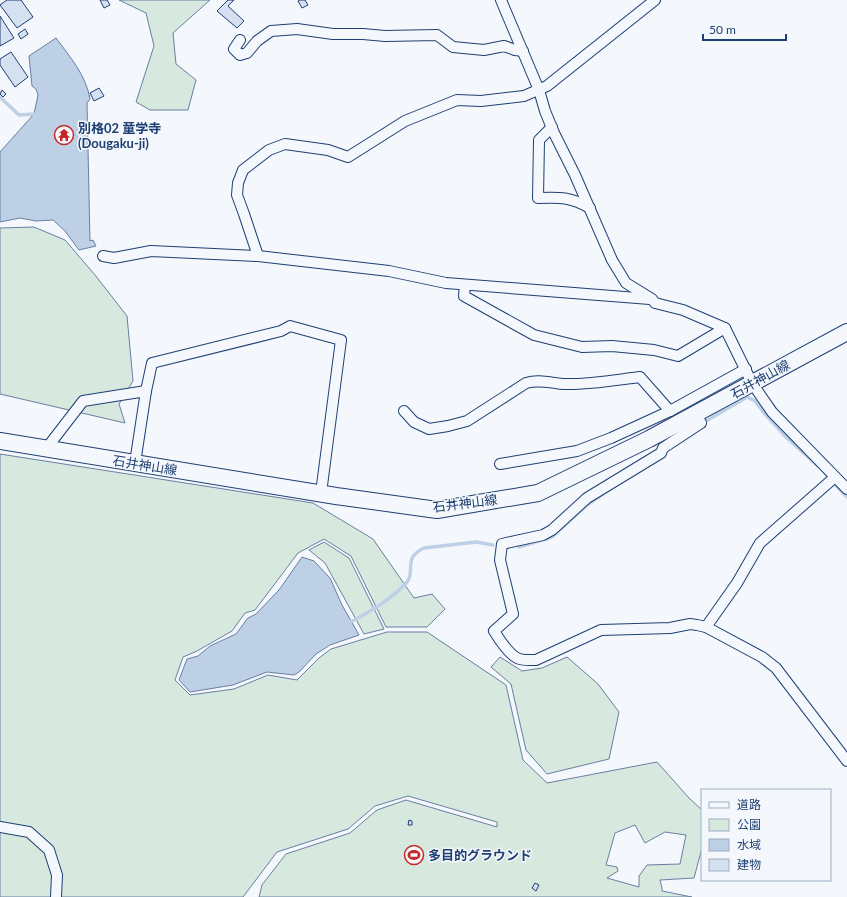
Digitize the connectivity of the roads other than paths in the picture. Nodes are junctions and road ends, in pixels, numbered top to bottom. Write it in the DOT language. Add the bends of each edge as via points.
graph roads {
  1 [pos="501,0"];
  2 [pos="655,0"];
  3 [pos="240,40"];
  4 [pos="523,51"];
  5 [pos="539,90"];
  6 [pos="552,127"];
  7 [pos="590,208"];
  8 [pos="103,256"];
  9 [pos="258,256"];
  10 [pos="465,285"];
  11 [pos="652,299"];
  12 [pos="725,328"];
  13 [pos="847,332"];
  14 [pos="749,376"];
  15 [pos="146,391"];
  16 [pos="404,411"];
  17 [pos="670,411"];
  18 [pos="696,414"];
  19 [pos="0,441"];
  20 [pos="46,449"];
  21 [pos="135,463"];
  22 [pos="500,464"];
  23 [pos="832,479"];
  24 [pos="847,489"];
  25 [pos="321,493"];
  26 [pos="706,627"];
  27 [pos="847,761"];
  28 [pos="0,827"];
  29 [pos="56,897"];
  1 -- 4 [label="street"];
  2 -- 5 [label="street"];
  3 -- 4 [label="street" via="234,49 240,55 247,53 257,41 271,31 297,29 333,34 437,35 452,47 484,50 504,46"];
  4 -- 5 [label="street"];
  5 -- 6 [label="street"];
  5 -- 9 [label="street" via="524,96 481,101 457,100 405,121 348,157 328,150 285,144 269,150 243,170 236,195"];
  6 -- 7 [label="street"];
  6 -- 7 [label="street" via="539,140 538,198 559,197 578,201"];
  7 -- 11 [label="street" via="612,260 626,283"];
  8 -- 9 [label="street" via="114,258 151,251"];
  9 -- 10 [label="street" via="389,271"];
  10 -- 11 [label="street"];
  10 -- 12 [label="street" via="464,296 534,334 582,347 612,346 654,350 678,356"];
  11 -- 12 [label="street" via="655,303 683,310"];
  12 -- 14 [label="street"];
  13 -- 14 [label="main road, 石井神山線"];
  14 -- 17 [label="street"];
  14 -- 18 [label="main road, 石井神山線"];
  14 -- 23 [label="street" via="772,412"];
  15 -- 20 [label="street" via="83,400"];
  15 -- 21 [label="street"];
  15 -- 25 [label="street" via="152,363 282,332 290,326 342,340"];
  16 -- 17 [label="street" via="414,422 429,429 467,421 534,380 564,384 640,377"];
  17 -- 22 [label="street" via="577,451"];
  18 -- 25 [label="main road, 石井神山線" via="538,493 437,510"];
  18 -- 26 [label="street" via="701,423 663,448 661,453 587,498 543,536 502,544 500,560 513,614 494,631 516,658 525,661 536,660 601,630 670,628 690,624"];
  19 -- 20 [label="main road, 石井神山線"];
  20 -- 21 [label="main road, 石井神山線"];
  21 -- 25 [label="main road, 石井神山線"];
  23 -- 24 [label="street"];
  23 -- 26 [label="street" via="760,543 737,583"];
  26 -- 27 [label="street" via="762,657 776,668"];
  28 -- 29 [label="street" via="29,832 49,850 57,875"];
}
